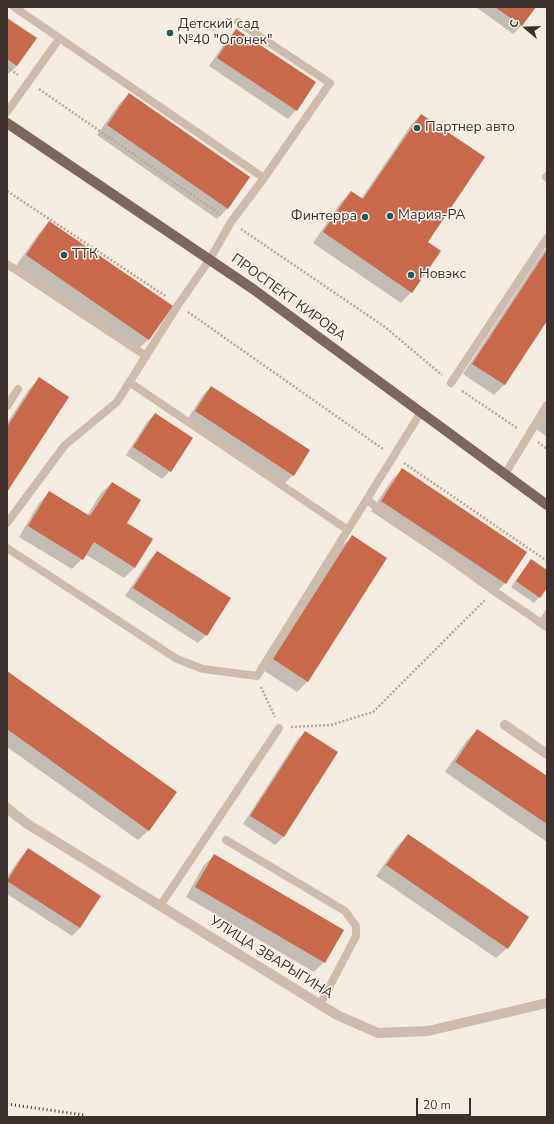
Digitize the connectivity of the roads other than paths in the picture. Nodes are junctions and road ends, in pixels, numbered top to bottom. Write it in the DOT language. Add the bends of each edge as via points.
graph roads {
  1 [pos="14,7"];
  2 [pos="238,22"];
  3 [pos="60,39"];
  4 [pos="7,112"];
  5 [pos="7,123"];
  6 [pos="264,178"];
  7 [pos="547,238"];
  8 [pos="210,259"];
  9 [pos="7,264"];
  10 [pos="146,356"];
  11 [pos="129,382"];
  12 [pos="451,383"];
  13 [pos="18,388"];
  14 [pos="547,405"];
  15 [pos="7,406"];
  16 [pos="420,412"];
  17 [pos="505,474"];
  18 [pos="367,500"];
  19 [pos="547,505"];
  20 [pos="7,522"];
  21 [pos="348,530"];
  22 [pos="7,548"];
  23 [pos="547,627"];
  24 [pos="505,725"];
  25 [pos="279,728"];
  26 [pos="547,754"];
  27 [pos="7,808"];
  28 [pos="226,840"];
  29 [pos="160,906"];
  30 [pos="547,1003"];
  31 [pos="320,1005"];
  1 -- 3 [label="lane"];
  2 -- 6 [label="lane" via="330,83"];
  3 -- 4 [label="lane"];
  3 -- 6 [label="lane"];
  5 -- 8 [label="main road, ПРОСПЕКТ КИРОВА"];
  6 -- 8 [label="lane" via="231,222"];
  7 -- 12 [label="lane"];
  8 -- 10 [label="lane"];
  8 -- 16 [label="main road, ПРОСПЕКТ КИРОВА"];
  9 -- 10 [label="lane"];
  10 -- 11 [label="lane"];
  11 -- 20 [label="lane" via="117,402 65,445"];
  11 -- 21 [label="lane"];
  13 -- 15 [label="lane"];
  14 -- 17 [label="lane"];
  16 -- 17 [label="main road, ПРОСПЕКТ КИРОВА"];
  16 -- 18 [label="lane"];
  17 -- 19 [label="main road, ПРОСПЕКТ КИРОВА"];
  18 -- 21 [label="lane"];
  18 -- 23 [label="lane"];
  21 -- 22 [label="lane" via="257,676 203,669 177,659"];
  24 -- 26 [label="street"];
  25 -- 29 [label="lane"];
  27 -- 29 [label="street, УЛИЦА ЗВАРЫГИНА" via="26,823"];
  28 -- 31 [label="lane" via="345,911 356,926 356,936"];
  29 -- 31 [label="street, УЛИЦА ЗВАРЫГИНА"];
  30 -- 31 [label="street, УЛИЦА ЗВАРЫГИНА" via="428,1031 378,1033"];
}
